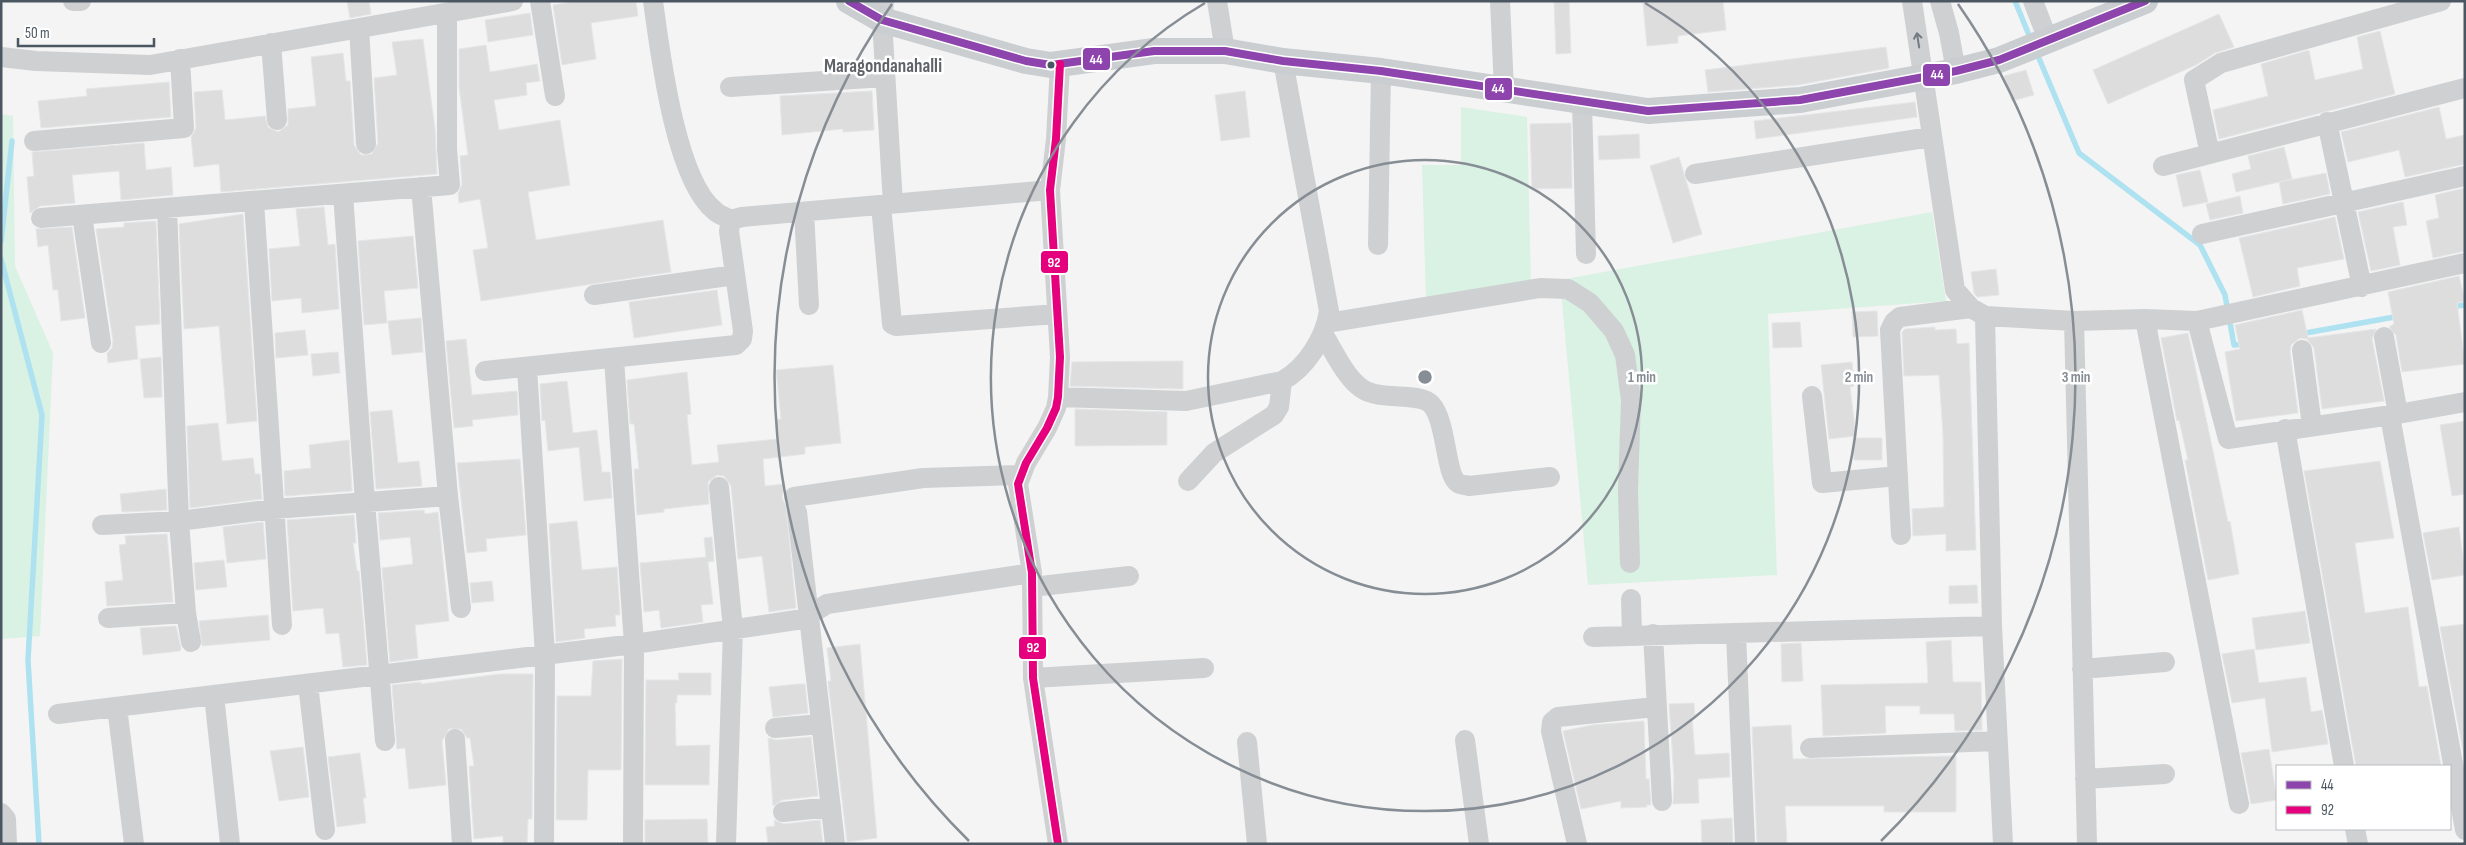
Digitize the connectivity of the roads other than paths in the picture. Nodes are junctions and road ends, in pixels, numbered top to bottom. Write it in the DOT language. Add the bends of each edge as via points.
graph roads {
  1 [pos="73,1"];
  2 [pos="81,1"];
  3 [pos="513,1"];
  4 [pos="540,1"];
  5 [pos="653,1"];
  6 [pos="849,1"];
  7 [pos="1217,1"];
  8 [pos="1500,1"];
  9 [pos="1912,1"];
  10 [pos="1940,1"];
  11 [pos="2033,1"];
  12 [pos="2145,1"];
  13 [pos="2441,1"];
  14 [pos="883,10"];
  15 [pos="447,13"];
  16 [pos="359,28"];
  17 [pos="2048,40"];
  18 [pos="271,43"];
  19 [pos="1225,51"];
  20 [pos="1,57"];
  21 [pos="180,59"];
  22 [pos="1283,61"];
  23 [pos="1060,64"];
  24 [pos="1380,71"];
  25 [pos="1956,71"];
  26 [pos="885,77"];
  27 [pos="1924,78"];
  28 [pos="730,87"];
  29 [pos="2465,88"];
  30 [pos="1504,90"];
  31 [pos="555,96"];
  32 [pos="1582,102"];
  33 [pos="277,120"];
  34 [pos="2327,122"];
  35 [pos="1931,137"];
  36 [pos="34,141"];
  37 [pos="366,144"];
  38 [pos="2210,154"];
  39 [pos="2163,166"];
  40 [pos="1695,174"];
  41 [pos="2465,176"];
  42 [pos="421,187"];
  43 [pos="1050,190"];
  44 [pos="343,194"];
  45 [pos="254,201"];
  46 [pos="2344,203"];
  47 [pos="887,205"];
  48 [pos="167,208"];
  49 [pos="804,212"];
  50 [pos="82,215"];
  51 [pos="41,218"];
  52 [pos="732,220"];
  53 [pos="2202,234"];
  54 [pos="1378,245"];
  55 [pos="1586,254"];
  56 [pos="2465,263"];
  57 [pos="735,275"];
  58 [pos="2362,287"];
  59 [pos="594,295"];
  60 [pos="810,305"];
  61 [pos="1978,312"];
  62 [pos="1057,314"];
  63 [pos="2145,319"];
  64 [pos="2074,321"];
  65 [pos="2197,321"];
  66 [pos="1325,329"];
  67 [pos="2384,337"];
  68 [pos="101,342"];
  69 [pos="2302,350"];
  70 [pos="614,358"];
  71 [pos="527,368"];
  72 [pos="485,371"];
  73 [pos="1282,381"];
  74 [pos="1812,396"];
  75 [pos="1058,397"];
  76 [pos="2465,402"];
  77 [pos="2394,415"];
  78 [pos="2312,426"];
  79 [pos="2285,429"];
  80 [pos="1021,475"];
  81 [pos="1898,476"];
  82 [pos="1550,477"];
  83 [pos="1188,481"];
  84 [pos="718,487"];
  85 [pos="448,496"];
  86 [pos="365,502"];
  87 [pos="274,510"];
  88 [pos="179,521"];
  89 [pos="102,524"];
  90 [pos="1901,535"];
  91 [pos="1630,563"];
  92 [pos="1129,576"];
  93 [pos="1032,580"];
  94 [pos="1631,598"];
  95 [pos="461,608"];
  96 [pos="186,613"];
  97 [pos="809,616"];
  98 [pos="108,618"];
  99 [pos="282,625"];
  100 [pos="1992,626"];
  101 [pos="733,629"];
  102 [pos="1652,634"];
  103 [pos="1736,634"];
  104 [pos="1632,635"];
  105 [pos="1593,637"];
  106 [pos="191,642"];
  107 [pos="634,644"];
  108 [pos="545,655"];
  109 [pos="2165,662"];
  110 [pos="1204,668"];
  111 [pos="2082,669"];
  112 [pos="378,675"];
  113 [pos="1033,678"];
  114 [pos="308,684"];
  115 [pos="214,695"];
  116 [pos="117,707"];
  117 [pos="1655,707"];
  118 [pos="58,714"];
  119 [pos="821,724"];
  120 [pos="775,728"];
  121 [pos="455,739"];
  122 [pos="1465,740"];
  123 [pos="1997,740"];
  124 [pos="385,741"];
  125 [pos="1247,742"];
  126 [pos="1810,748"];
  127 [pos="2344,765"];
  128 [pos="2165,774"];
  129 [pos="2085,778"];
  130 [pos="1662,801"];
  131 [pos="2240,804"];
  132 [pos="831,807"];
  133 [pos="783,812"];
  134 [pos="1,813"];
  135 [pos="324,830"];
  136 [pos="2355,830"];
  137 [pos="2465,830"];
  138 [pos="1479,841"];
  139 [pos="7,844"];
  140 [pos="134,844"];
  141 [pos="230,844"];
  142 [pos="462,844"];
  143 [pos="544,844"];
  144 [pos="633,844"];
  145 [pos="726,844"];
  146 [pos="835,844"];
  147 [pos="1058,844"];
  148 [pos="1258,844"];
  149 [pos="1577,844"];
  150 [pos="1745,844"];
  151 [pos="2003,844"];
  152 [pos="2087,844"];
  153 [pos="2358,844"];
  1 -- 2 [label="street"];
  3 -- 15 [label="street"];
  4 -- 31 [label="street"];
  5 -- 52 [label="street" via="665,83 680,146 694,184 714,211"];
  6 -- 14 [label="main road"];
  7 -- 19 [label="street"];
  8 -- 30 [label="street"];
  27 -- 9 [label="street, one-way"];
  10 -- 25 [label="street"];
  11 -- 17 [label="street"];
  12 -- 17 [label="main road"];
  13 -- 38 [label="street" via="2221,63 2194,80"];
  14 -- 23 [label="main road" via="1026,61"];
  14 -- 26 [label="street"];
  15 -- 16 [label="street"];
  15 -- 42 [label="street" via="446,149 450,185"];
  16 -- 18 [label="street"];
  16 -- 37 [label="street"];
  17 -- 25 [label="main road" via="1999,60"];
  18 -- 21 [label="street"];
  18 -- 33 [label="street"];
  19 -- 22 [label="main road"];
  19 -- 23 [label="main road" via="1154,51"];
  20 -- 21 [label="street" via="150,65"];
  21 -- 36 [label="street" via="184,128"];
  22 -- 24 [label="main road"];
  22 -- 66 [label="street" via="1329,311"];
  23 -- 43 [label="street"];
  24 -- 30 [label="main road"];
  24 -- 54 [label="street"];
  25 -- 27 [label="main road"];
  26 -- 28 [label="street"];
  26 -- 47 [label="street"];
  27 -- 32 [label="main road" via="1800,100 1658,110"];
  27 -- 35 [label="street"];
  29 -- 34 [label="street"];
  30 -- 32 [label="main road"];
  32 -- 55 [label="street"];
  34 -- 38 [label="street"];
  34 -- 46 [label="street"];
  35 -- 40 [label="street"];
  35 -- 61 [label="street" via="1955,290"];
  38 -- 39 [label="street"];
  41 -- 46 [label="street"];
  42 -- 44 [label="street"];
  42 -- 85 [label="street"];
  43 -- 47 [label="street"];
  43 -- 62 [label="street"];
  44 -- 45 [label="street"];
  44 -- 86 [label="street"];
  45 -- 48 [label="street"];
  45 -- 87 [label="street"];
  46 -- 53 [label="street"];
  46 -- 58 [label="street"];
  47 -- 49 [label="street"];
  47 -- 62 [label="street" via="892,324"];
  48 -- 50 [label="street"];
  48 -- 88 [label="street"];
  49 -- 52 [label="street"];
  49 -- 60 [label="street"];
  50 -- 51 [label="street"];
  50 -- 68 [label="street"];
  52 -- 57 [label="street" via="729,231"];
  56 -- 58 [label="street"];
  57 -- 59 [label="street"];
  57 -- 70 [label="street" via="743,331 742,340 736,345"];
  58 -- 65 [label="street"];
  61 -- 64 [label="street"];
  61 -- 81 [label="street" via="1900,317 1890,330"];
  61 -- 100 [label="street"];
  62 -- 75 [label="street"];
  63 -- 64 [label="street"];
  63 -- 65 [label="street"];
  63 -- 131 [label="street"];
  64 -- 111 [label="street"];
  65 -- 79 [label="street" via="2228,439"];
  66 -- 73 [label="street" via="1295,374"];
  66 -- 82 [label="street" via="1345,370 1361,388 1373,394 1430,403 1436,412 1452,474 1458,483 1470,486"];
  66 -- 91 [label="street" via="1540,288 1568,289 1590,303 1614,331 1625,355 1631,400"];
  67 -- 77 [label="street"];
  69 -- 78 [label="street"];
  70 -- 71 [label="street"];
  70 -- 107 [label="street"];
  71 -- 72 [label="street"];
  71 -- 108 [label="street"];
  73 -- 75 [label="street" via="1186,401"];
  73 -- 83 [label="street" via="1279,407 1274,415 1214,452"];
  74 -- 81 [label="street" via="1822,483"];
  75 -- 80 [label="street" via="1047,428"];
  76 -- 77 [label="street"];
  77 -- 78 [label="street"];
  77 -- 137 [label="street"];
  78 -- 79 [label="street"];
  79 -- 127 [label="street"];
  80 -- 93 [label="street" via="1018,484"];
  80 -- 97 [label="street" via="923,478 795,504"];
  81 -- 90 [label="street"];
  84 -- 101 [label="street"];
  85 -- 86 [label="street"];
  85 -- 95 [label="street"];
  86 -- 87 [label="street"];
  86 -- 112 [label="street"];
  87 -- 88 [label="street"];
  87 -- 99 [label="street"];
  88 -- 89 [label="street"];
  88 -- 96 [label="street"];
  92 -- 93 [label="street"];
  93 -- 97 [label="street" via="827,604"];
  93 -- 113 [label="street"];
  94 -- 104 [label="street"];
  96 -- 98 [label="street"];
  96 -- 106 [label="street"];
  97 -- 101 [label="street"];
  97 -- 119 [label="street"];
  100 -- 103 [label="street"];
  100 -- 123 [label="street"];
  101 -- 107 [label="street"];
  101 -- 145 [label="street"];
  102 -- 103 [label="street"];
  102 -- 104 [label="street"];
  102 -- 117 [label="street"];
  103 -- 150 [label="street"];
  104 -- 105 [label="street"];
  107 -- 108 [label="street"];
  107 -- 144 [label="street"];
  108 -- 112 [label="street"];
  108 -- 143 [label="street"];
  109 -- 111 [label="street"];
  110 -- 113 [label="street"];
  111 -- 129 [label="street"];
  112 -- 114 [label="street"];
  112 -- 124 [label="street"];
  113 -- 147 [label="street"];
  114 -- 115 [label="street"];
  114 -- 135 [label="street"];
  115 -- 116 [label="street"];
  115 -- 141 [label="street"];
  116 -- 118 [label="street"];
  116 -- 140 [label="street"];
  117 -- 130 [label="street"];
  117 -- 149 [label="street" via="1558,717 1552,722 1551,731"];
  119 -- 120 [label="street"];
  119 -- 132 [label="street"];
  121 -- 142 [label="street"];
  122 -- 138 [label="street"];
  123 -- 126 [label="street"];
  123 -- 151 [label="street"];
  125 -- 148 [label="street"];
  128 -- 129 [label="street"];
  129 -- 152 [label="street"];
  132 -- 133 [label="street"];
  132 -- 146 [label="street"];
  134 -- 139 [label="street" via="6,819"];
  136 -- 153 [label="street"];
}
